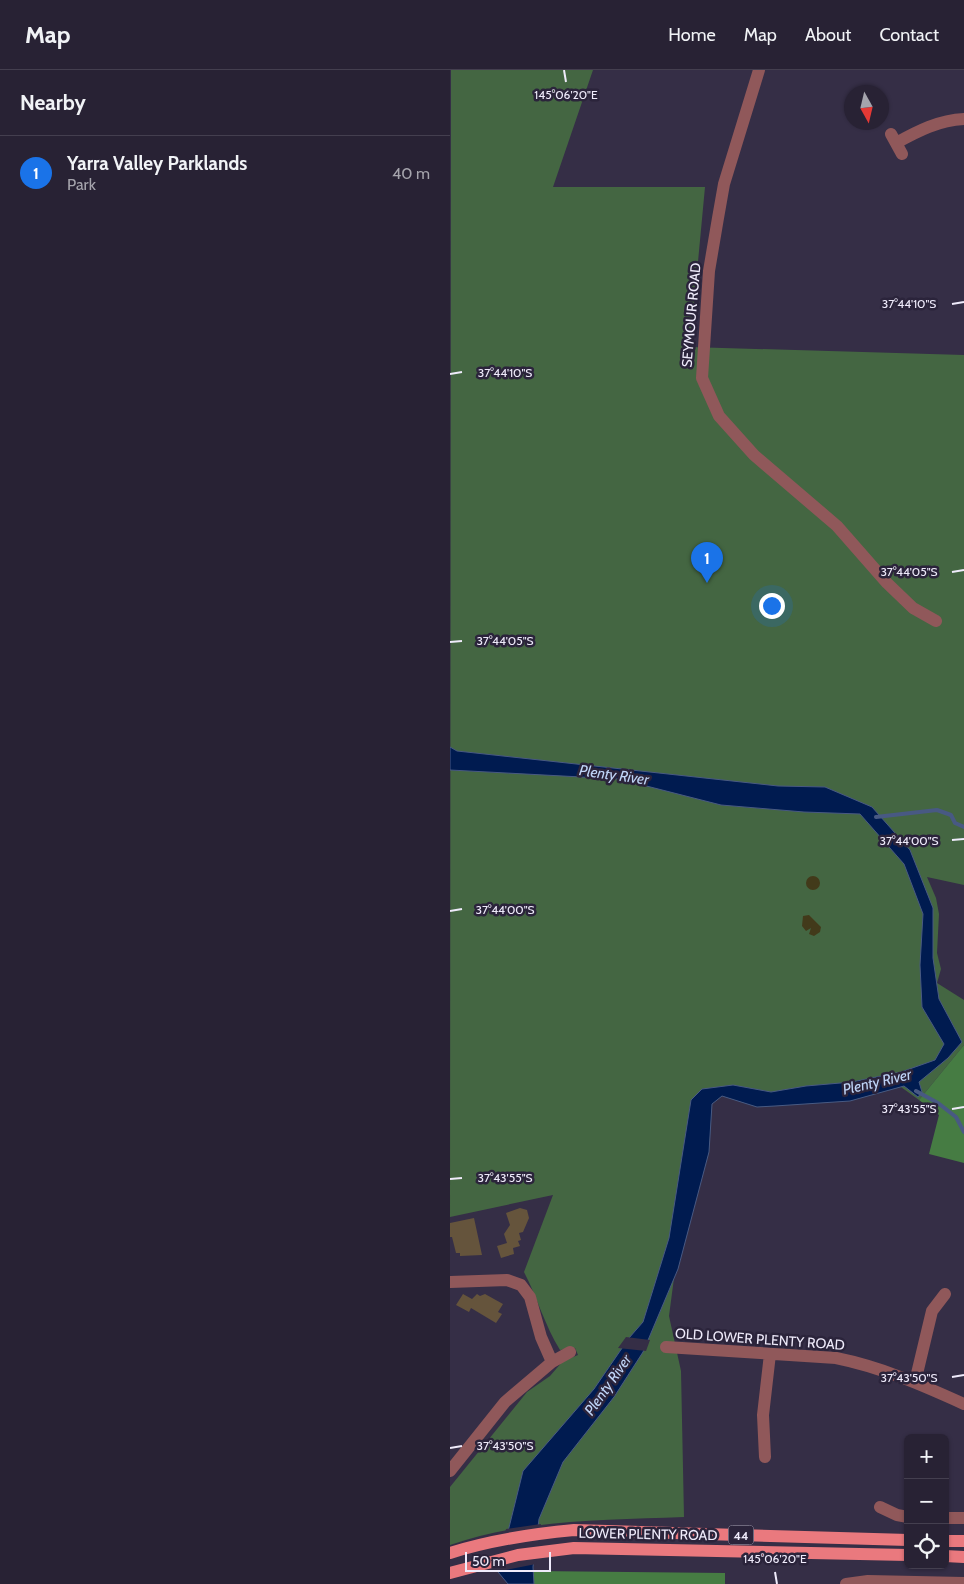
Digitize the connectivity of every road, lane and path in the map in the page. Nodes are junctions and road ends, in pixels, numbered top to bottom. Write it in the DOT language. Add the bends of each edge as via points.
graph roads {
  1 [pos="759,70"];
  2 [pos="964,119"];
  3 [pos="896,143"];
  4 [pos="936,621"];
  5 [pos="450,1282"];
  6 [pos="946,1294"];
  7 [pos="666,1347"];
  8 [pos="570,1352"];
  9 [pos="770,1354"];
  10 [pos="552,1362"];
  11 [pos="915,1382"];
  12 [pos="964,1404"];
  13 [pos="765,1457"];
  14 [pos="450,1471"];
  15 [pos="880,1507"];
  16 [pos="904,1516"];
  17 [pos="949,1518"];
  18 [pos="964,1518"];
  19 [pos="904,1540"];
  20 [pos="949,1541"];
  21 [pos="964,1541"];
  22 [pos="450,1553"];
  23 [pos="904,1555"];
  24 [pos="949,1556"];
  25 [pos="964,1557"];
  26 [pos="450,1572"];
  27 [pos="938,1583"];
  28 [pos="964,1583"];
  29 [pos="846,1584"];
  1 -- 4 [label="street, SEYMOUR ROAD" via="724,184 709,272 702,378 719,416 754,455 837,526 913,608"];
  2 -- 3 [label="street" via="925,128"];
  5 -- 10 [label="street" via="507,1280 521,1285 530,1297"];
  6 -- 11 [label="street" via="932,1312"];
  7 -- 9 [label="street, OLD LOWER PLENTY ROAD"];
  8 -- 10 [label="street"];
  9 -- 11 [label="street, OLD LOWER PLENTY ROAD" via="858,1362"];
  9 -- 13 [label="street" via="763,1415"];
  10 -- 14 [label="street" via="510,1397"];
  11 -- 12 [label="street, OLD LOWER PLENTY ROAD"];
  15 -- 16 [label="street"];
  17 -- 18 [label="street"];
  19 -- 22 [label="main road, LOWER PLENTY ROAD / 44" via="574,1530 527,1534"];
  20 -- 21 [label="main road"];
  23 -- 26 [label="main road, LOWER PLENTY ROAD / 44" via="574,1548 518,1555"];
  24 -- 25 [label="main road"];
  27 -- 28 [label="street"];
  27 -- 29 [label="street" via="868,1581"];
}
